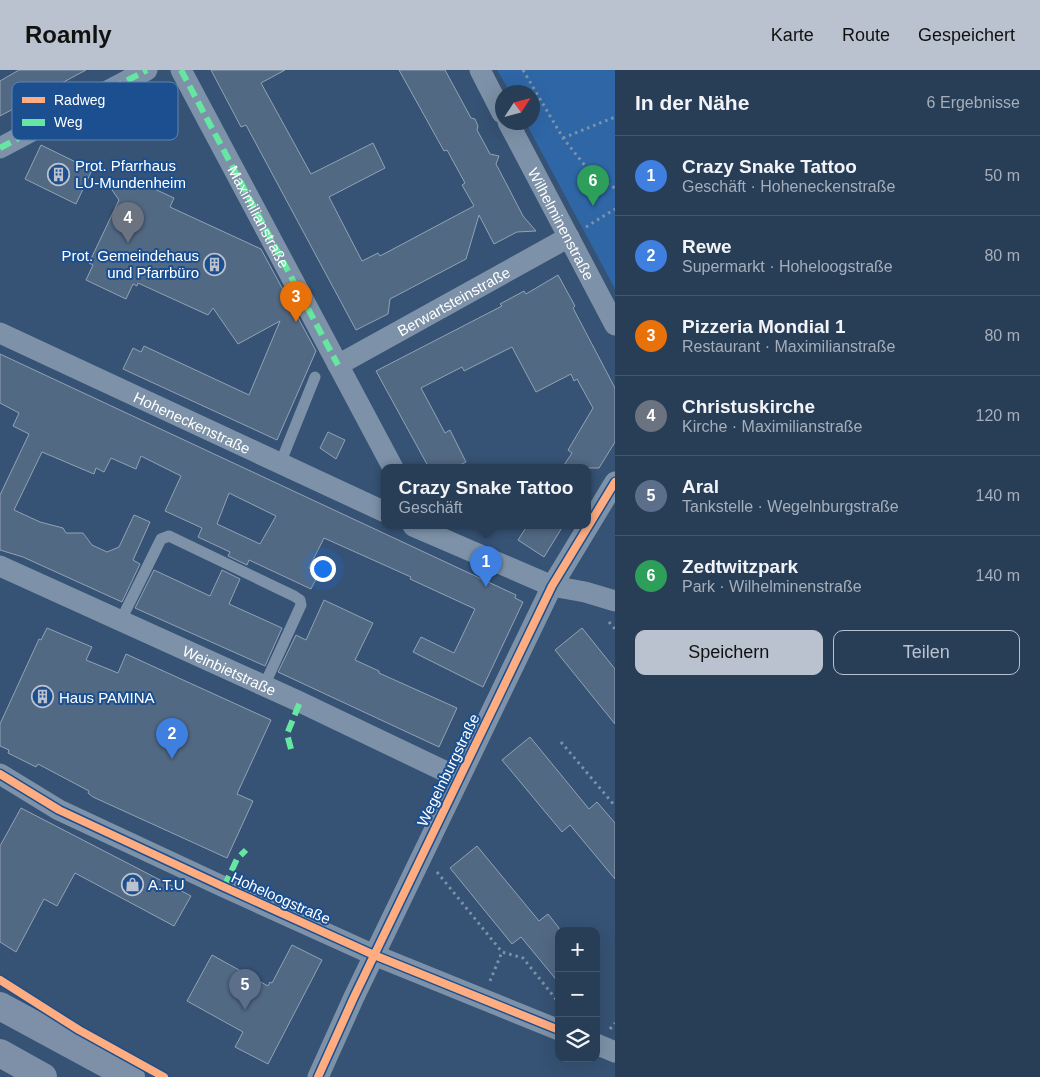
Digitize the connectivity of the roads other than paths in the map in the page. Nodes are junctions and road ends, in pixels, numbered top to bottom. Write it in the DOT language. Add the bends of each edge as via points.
graph roads {
  1 [pos="147,70"];
  2 [pos="181,70"];
  3 [pos="480,70"];
  4 [pos="124,82"];
  5 [pos="495,99"];
  6 [pos="512,130"];
  7 [pos="15,140"];
  8 [pos="0,148"];
  9 [pos="568,238"];
  10 [pos="615,325"];
  11 [pos="0,333"];
  12 [pos="338,365"];
  13 [pos="315,377"];
  14 [pos="280,464"];
  15 [pos="391,464"];
  16 [pos="615,482"];
  17 [pos="381,510"];
  18 [pos="591,522"];
  19 [pos="424,529"];
  20 [pos="587,529"];
  21 [pos="0,566"];
  22 [pos="552,586"];
  23 [pos="615,601"];
  24 [pos="120,620"];
  25 [pos="264,686"];
  26 [pos="0,774"];
  27 [pos="459,778"];
  28 [pos="374,955"];
  29 [pos="0,1006"];
  30 [pos="555,1028"];
  31 [pos="600,1046"];
  32 [pos="615,1052"];
  33 [pos="0,1053"];
  34 [pos="43,1077"];
  35 [pos="131,1077"];
  36 [pos="318,1077"];
  1 -- 4 [label="street"];
  2 -- 12 [label="street, Maximilianstraße"];
  3 -- 5 [label="street"];
  6 -- 9 [label="street, Wilhelminenstraße"];
  7 -- 8 [label="street"];
  9 -- 10 [label="street, Wilhelminenstraße"];
  9 -- 12 [label="street, Berwartsteinstraße"];
  11 -- 14 [label="street, Hoheneckenstraße"];
  12 -- 15 [label="street, Maximilianstraße"];
  13 -- 14 [label="lane"];
  14 -- 17 [label="street, Hoheneckenstraße"];
  16 -- 18 [label="street, Wegelnburgstraße"];
  19 -- 22 [label="street"];
  20 -- 22 [label="street, Wegelnburgstraße"];
  21 -- 24 [label="street, Weinbietstraße"];
  22 -- 23 [label="street"];
  22 -- 27 [label="street, Wegelnburgstraße"];
  24 -- 25 [label="street, Weinbietstraße"];
  24 -- 25 [label="lane" via="161,539 169,536 300,600 301,605"];
  25 -- 27 [label="street, Weinbietstraße"];
  26 -- 28 [label="street, Hoheloogstraße" via="59,810"];
  27 -- 28 [label="street, Wegelnburgstraße"];
  28 -- 30 [label="street, Hoheloogstraße"];
  28 -- 36 [label="street, Wegelnburgstraße"];
  29 -- 35 [label="highway"];
  31 -- 32 [label="street"];
  33 -- 34 [label="highway"];
}
